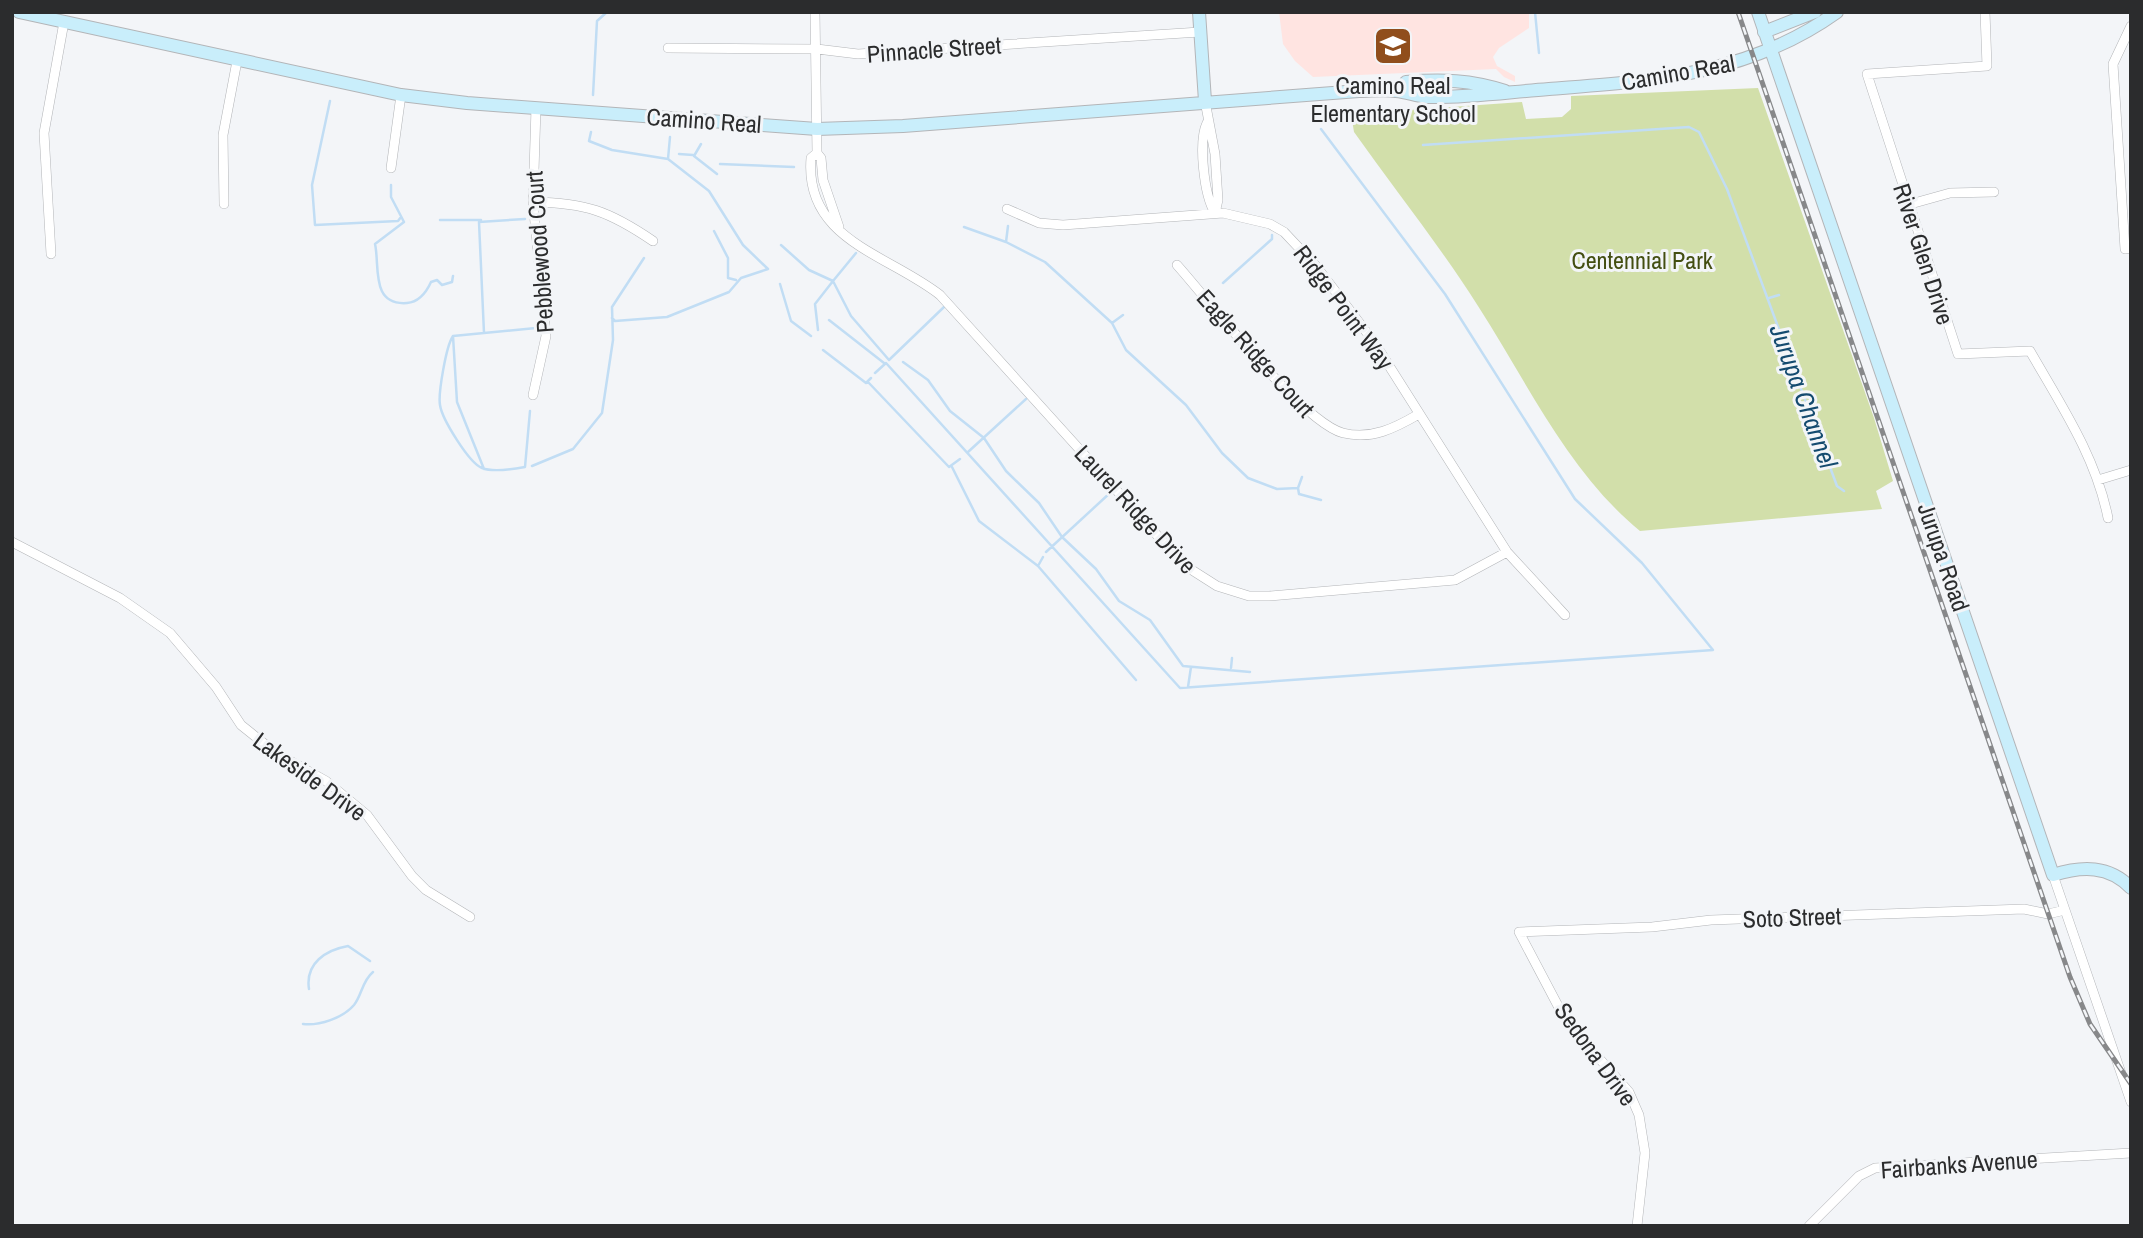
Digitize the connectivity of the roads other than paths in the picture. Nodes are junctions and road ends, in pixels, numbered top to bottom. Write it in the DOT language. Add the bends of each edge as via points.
graph roads {
  1 [pos="19,12"];
  2 [pos="815,12"];
  3 [pos="1199,12"];
  4 [pos="1758,12"];
  5 [pos="1815,12"];
  6 [pos="1837,12"];
  7 [pos="1985,12"];
  8 [pos="64,22"];
  9 [pos="2131,26"];
  10 [pos="1200,32"];
  11 [pos="1765,32"];
  12 [pos="668,48"];
  13 [pos="1770,49"];
  14 [pos="817,50"];
  15 [pos="237,61"];
  16 [pos="401,95"];
  17 [pos="1205,101"];
  18 [pos="536,108"];
  19 [pos="1207,123"];
  20 [pos="817,129"];
  21 [pos="817,153"];
  22 [pos="1203,154"];
  23 [pos="1215,154"];
  24 [pos="391,168"];
  25 [pos="1994,192"];
  26 [pos="828,197"];
  27 [pos="533,202"];
  28 [pos="223,204"];
  29 [pos="817,205"];
  30 [pos="1907,205"];
  31 [pos="1007,209"];
  32 [pos="1215,213"];
  33 [pos="839,227"];
  34 [pos="653,241"];
  35 [pos="2128,249"];
  36 [pos="51,254"];
  37 [pos="1177,265"];
  38 [pos="533,395"];
  39 [pos="1419,414"];
  40 [pos="2131,470"];
  41 [pos="2098,480"];
  42 [pos="2108,518"];
  43 [pos="12,542"];
  44 [pos="1507,552"];
  45 [pos="1565,615"];
  46 [pos="2053,875"];
  47 [pos="2131,888"];
  48 [pos="2065,910"];
  49 [pos="470,916"];
  50 [pos="1519,932"];
  51 [pos="2131,1102"];
  52 [pos="2131,1153"];
  53 [pos="1637,1226"];
  54 [pos="1809,1226"];
  1 -- 8 [label="main road, Camino Real"];
  2 -- 14 [label="street, Laurel Ridge Drive"];
  3 -- 10 [label="main road"];
  4 -- 11 [label="main road, Jurupa Road"];
  5 -- 11 [label="main road"];
  6 -- 13 [label="main road, Camino Real"];
  7 -- 30 [label="street, River Glen Drive" via="1987,66 1867,74"];
  8 -- 15 [label="main road, Camino Real"];
  8 -- 36 [label="street" via="44,133"];
  9 -- 35 [label="street" via="2113,64"];
  10 -- 14 [label="street, Pinnacle Street" via="858,54"];
  10 -- 17 [label="main road"];
  11 -- 13 [label="main road, Jurupa Road"];
  12 -- 14 [label="street, Pinnacle Street"];
  13 -- 17 [label="main road, Camino Real" via="1701,72 1646,80 1508,92 1444,79 1406,82 1398,91"];
  13 -- 46 [label="main road, Jurupa Road"];
  14 -- 20 [label="street, Laurel Ridge Drive"];
  15 -- 16 [label="main road, Camino Real"];
  15 -- 28 [label="street" via="223,135"];
  16 -- 18 [label="main road, Camino Real"];
  16 -- 24 [label="street"];
  17 -- 19 [label="street"];
  17 -- 20 [label="main road, Camino Real"];
  18 -- 20 [label="main road, Camino Real"];
  18 -- 27 [label="street, Pebblewood Court"];
  19 -- 22 [label="street" via="1202,134"];
  19 -- 23 [label="street" via="1213,132"];
  20 -- 21 [label="street, Laurel Ridge Drive"];
  21 -- 26 [label="street, Laurel Ridge Drive"];
  21 -- 29 [label="street, Laurel Ridge Drive" via="810,162"];
  22 -- 23 [label="street"];
  22 -- 32 [label="street" via="1207,201"];
  23 -- 32 [label="street"];
  25 -- 30 [label="street" via="1950,193"];
  26 -- 29 [label="street"];
  26 -- 33 [label="street, Laurel Ridge Drive"];
  27 -- 34 [label="street" via="568,202 602,210"];
  27 -- 38 [label="street, Pebblewood Court" via="546,337"];
  29 -- 33 [label="street, Laurel Ridge Drive" via="831,224"];
  30 -- 41 [label="street, River Glen Drive" via="1958,354 2030,351"];
  31 -- 32 [label="street, Ridge Point Way" via="1039,223 1063,225"];
  32 -- 39 [label="street, Ridge Point Way" via="1270,224 1297,242 1374,342"];
  33 -- 44 [label="street, Laurel Ridge Drive" via="857,246 940,295 1185,565 1217,586 1249,596 1269,596 1437,583 1471,574"];
  37 -- 39 [label="street, Eagle Ridge Court" via="1301,406 1325,426 1346,434 1370,435"];
  39 -- 44 [label="street, Ridge Point Way"];
  40 -- 41 [label="street"];
  41 -- 42 [label="street, River Glen Drive"];
  43 -- 49 [label="street, Lakeside Drive" via="120,598 170,633 241,725 276,754 326,781 367,815 426,890"];
  44 -- 45 [label="street, Ridge Point Way"];
  46 -- 47 [label="main road" via="2099,869 2118,876"];
  46 -- 48 [label="street, Jurupa Road"];
  48 -- 50 [label="street, Soto Street" via="2048,914 2024,909 1724,919"];
  48 -- 51 [label="street, Jurupa Road"];
  50 -- 53 [label="street, Sedona Drive" via="1566,1021 1629,1092 1639,1115 1644,1153"];
  52 -- 54 [label="street, Fairbanks Avenue" via="1885,1166 1861,1175"];
}
